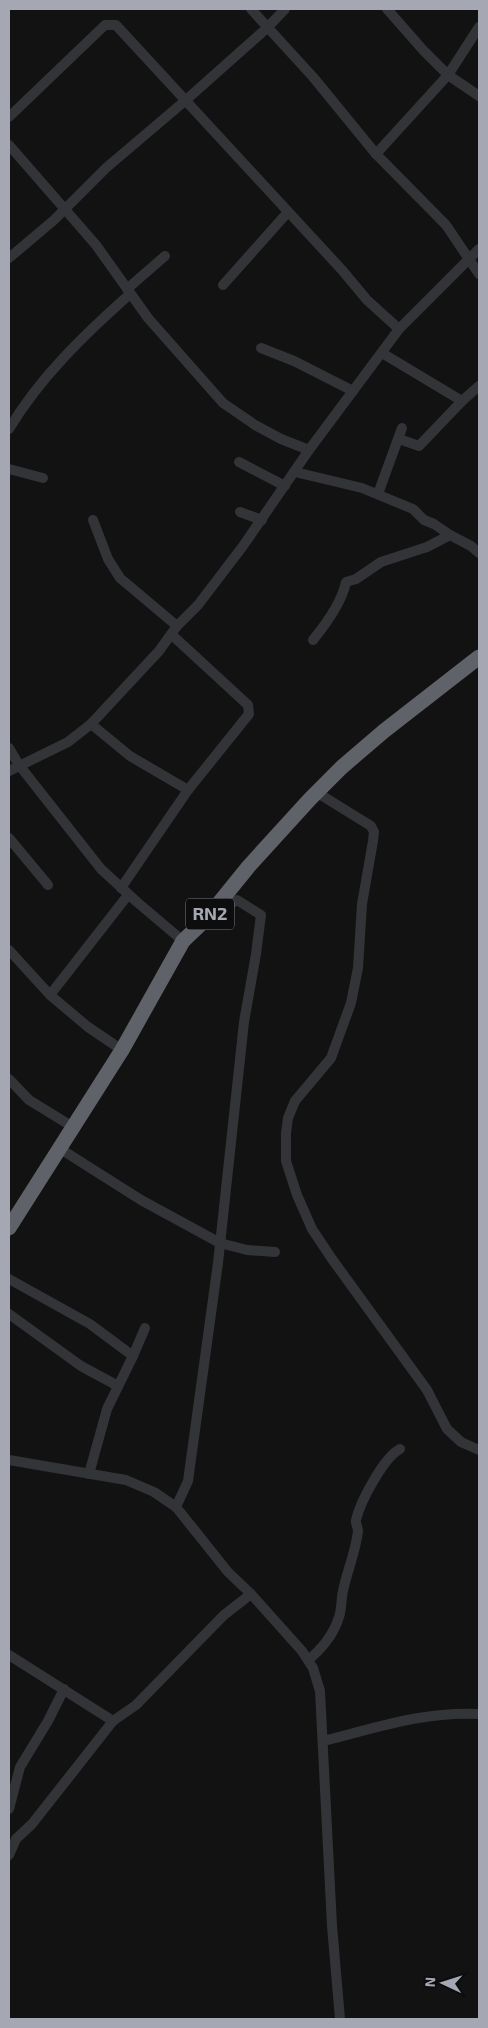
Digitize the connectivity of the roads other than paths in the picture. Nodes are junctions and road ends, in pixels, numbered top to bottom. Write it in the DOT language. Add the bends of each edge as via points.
graph roads {
  1 [pos="251,9"];
  2 [pos="285,9"];
  3 [pos="388,9"];
  4 [pos="479,26"];
  5 [pos="267,28"];
  6 [pos="448,75"];
  7 [pos="479,96"];
  8 [pos="186,100"];
  9 [pos="9,117"];
  10 [pos="9,145"];
  11 [pos="376,154"];
  12 [pos="66,210"];
  13 [pos="288,212"];
  14 [pos="479,249"];
  15 [pos="165,256"];
  16 [pos="9,258"];
  17 [pos="470,259"];
  18 [pos="479,274"];
  19 [pos="223,285"];
  20 [pos="128,291"];
  21 [pos="399,329"];
  22 [pos="261,348"];
  23 [pos="382,353"];
  24 [pos="479,386"];
  25 [pos="354,391"];
  26 [pos="462,401"];
  27 [pos="9,429"];
  28 [pos="309,450"];
  29 [pos="239,462"];
  30 [pos="9,469"];
  31 [pos="295,472"];
  32 [pos="43,478"];
  33 [pos="285,486"];
  34 [pos="379,495"];
  35 [pos="240,512"];
  36 [pos="93,520"];
  37 [pos="262,520"];
  38 [pos="450,535"];
  39 [pos="475,543"];
  40 [pos="479,554"];
  41 [pos="174,630"];
  42 [pos="312,640"];
  43 [pos="479,657"];
  44 [pos="91,724"];
  45 [pos="9,748"];
  46 [pos="19,765"];
  47 [pos="9,771"];
  48 [pos="188,790"];
  49 [pos="316,792"];
  50 [pos="9,838"];
  51 [pos="48,885"];
  52 [pos="125,892"];
  53 [pos="206,919"];
  54 [pos="183,941"];
  55 [pos="9,950"];
  56 [pos="50,995"];
  57 [pos="122,1050"];
  58 [pos="9,1079"];
  59 [pos="73,1127"];
  60 [pos="59,1148"];
  61 [pos="9,1228"];
  62 [pos="220,1243"];
  63 [pos="275,1252"];
  64 [pos="9,1279"];
  65 [pos="9,1314"];
  66 [pos="144,1328"];
  67 [pos="133,1356"];
  68 [pos="118,1386"];
  69 [pos="400,1449"];
  70 [pos="479,1450"];
  71 [pos="9,1460"];
  72 [pos="89,1474"];
  73 [pos="176,1507"];
  74 [pos="251,1594"];
  75 [pos="9,1655"];
  76 [pos="308,1660"];
  77 [pos="64,1689"];
  78 [pos="479,1714"];
  79 [pos="113,1721"];
  80 [pos="323,1741"];
  81 [pos="9,1809"];
  82 [pos="9,1855"];
  83 [pos="340,2019"];
  1 -- 5 [label="street"];
  2 -- 5 [label="street"];
  3 -- 6 [label="street"];
  4 -- 6 [label="street"];
  5 -- 8 [label="street"];
  5 -- 11 [label="street" via="313,77"];
  6 -- 7 [label="street"];
  6 -- 11 [label="street"];
  8 -- 9 [label="street" via="116,25 111,24 104,25"];
  8 -- 12 [label="street" via="106,168"];
  8 -- 13 [label="street"];
  10 -- 12 [label="street"];
  11 -- 17 [label="street" via="446,225"];
  12 -- 16 [label="street"];
  12 -- 20 [label="street" via="96,245"];
  13 -- 19 [label="street"];
  13 -- 21 [label="street" via="367,300"];
  14 -- 17 [label="street"];
  15 -- 20 [label="street"];
  17 -- 18 [label="street"];
  17 -- 21 [label="street"];
  20 -- 27 [label="street" via="56,365"];
  20 -- 28 [label="street" via="160,333 223,403 255,425"];
  21 -- 23 [label="street"];
  22 -- 25 [label="street"];
  23 -- 25 [label="street"];
  23 -- 26 [label="street"];
  24 -- 26 [label="street"];
  25 -- 28 [label="street"];
  26 -- 34 [label="street" via="419,446 401,433"];
  28 -- 31 [label="street"];
  29 -- 33 [label="street"];
  30 -- 32 [label="street"];
  31 -- 33 [label="street"];
  31 -- 34 [label="street"];
  33 -- 37 [label="street"];
  34 -- 38 [label="street" via="413,509 424,520"];
  35 -- 37 [label="street"];
  36 -- 41 [label="street" via="108,559 120,578"];
  37 -- 41 [label="street" via="198,605"];
  38 -- 39 [label="street"];
  38 -- 42 [label="street" via="427,547 381,562 356,579 347,580 327,621"];
  39 -- 40 [label="street"];
  41 -- 44 [label="street"];
  41 -- 48 [label="street" via="250,710"];
  43 -- 49 [label="highway, RN2" via="384,731"];
  44 -- 46 [label="street" via="68,742"];
  44 -- 48 [label="street" via="130,756"];
  45 -- 46 [label="street"];
  46 -- 47 [label="street"];
  46 -- 52 [label="street" via="100,869"];
  48 -- 52 [label="street"];
  49 -- 53 [label="highway, RN2"];
  49 -- 70 [label="street" via="371,826 374,832 351,1003 331,1058 295,1101 288,1118 286,1161 312,1229 332,1259 422,1382 447,1429 461,1442"];
  50 -- 51 [label="street"];
  52 -- 54 [label="street"];
  52 -- 56 [label="street"];
  53 -- 54 [label="highway, RN2"];
  53 -- 62 [label="street" via="237,900 261,915 244,1022"];
  54 -- 57 [label="highway, RN2"];
  55 -- 56 [label="street"];
  56 -- 57 [label="street"];
  57 -- 59 [label="highway, RN2"];
  58 -- 59 [label="street" via="28,1100"];
  59 -- 60 [label="highway, RN2"];
  60 -- 61 [label="highway, RN2"];
  60 -- 62 [label="street" via="146,1203"];
  62 -- 63 [label="street" via="247,1250"];
  62 -- 73 [label="street" via="188,1481"];
  64 -- 67 [label="street" via="90,1324"];
  65 -- 68 [label="street" via="81,1366"];
  66 -- 67 [label="street"];
  67 -- 68 [label="street"];
  68 -- 72 [label="street" via="107,1409"];
  69 -- 76 [label="street" via="392,1453 377,1473 363,1503 356,1521 358,1529 339,1618 320,1651"];
  71 -- 72 [label="street"];
  72 -- 73 [label="street" via="126,1480 165,1498"];
  73 -- 74 [label="street" via="228,1572"];
  74 -- 76 [label="street"];
  74 -- 79 [label="street" via="224,1615 136,1705"];
  75 -- 77 [label="street"];
  76 -- 80 [label="street" via="320,1691"];
  77 -- 79 [label="street"];
  77 -- 81 [label="street" via="20,1767"];
  78 -- 80 [label="street" via="455,1713 384,1724"];
  79 -- 82 [label="street" via="38,1817 16,1839"];
  80 -- 83 [label="street"];
}
